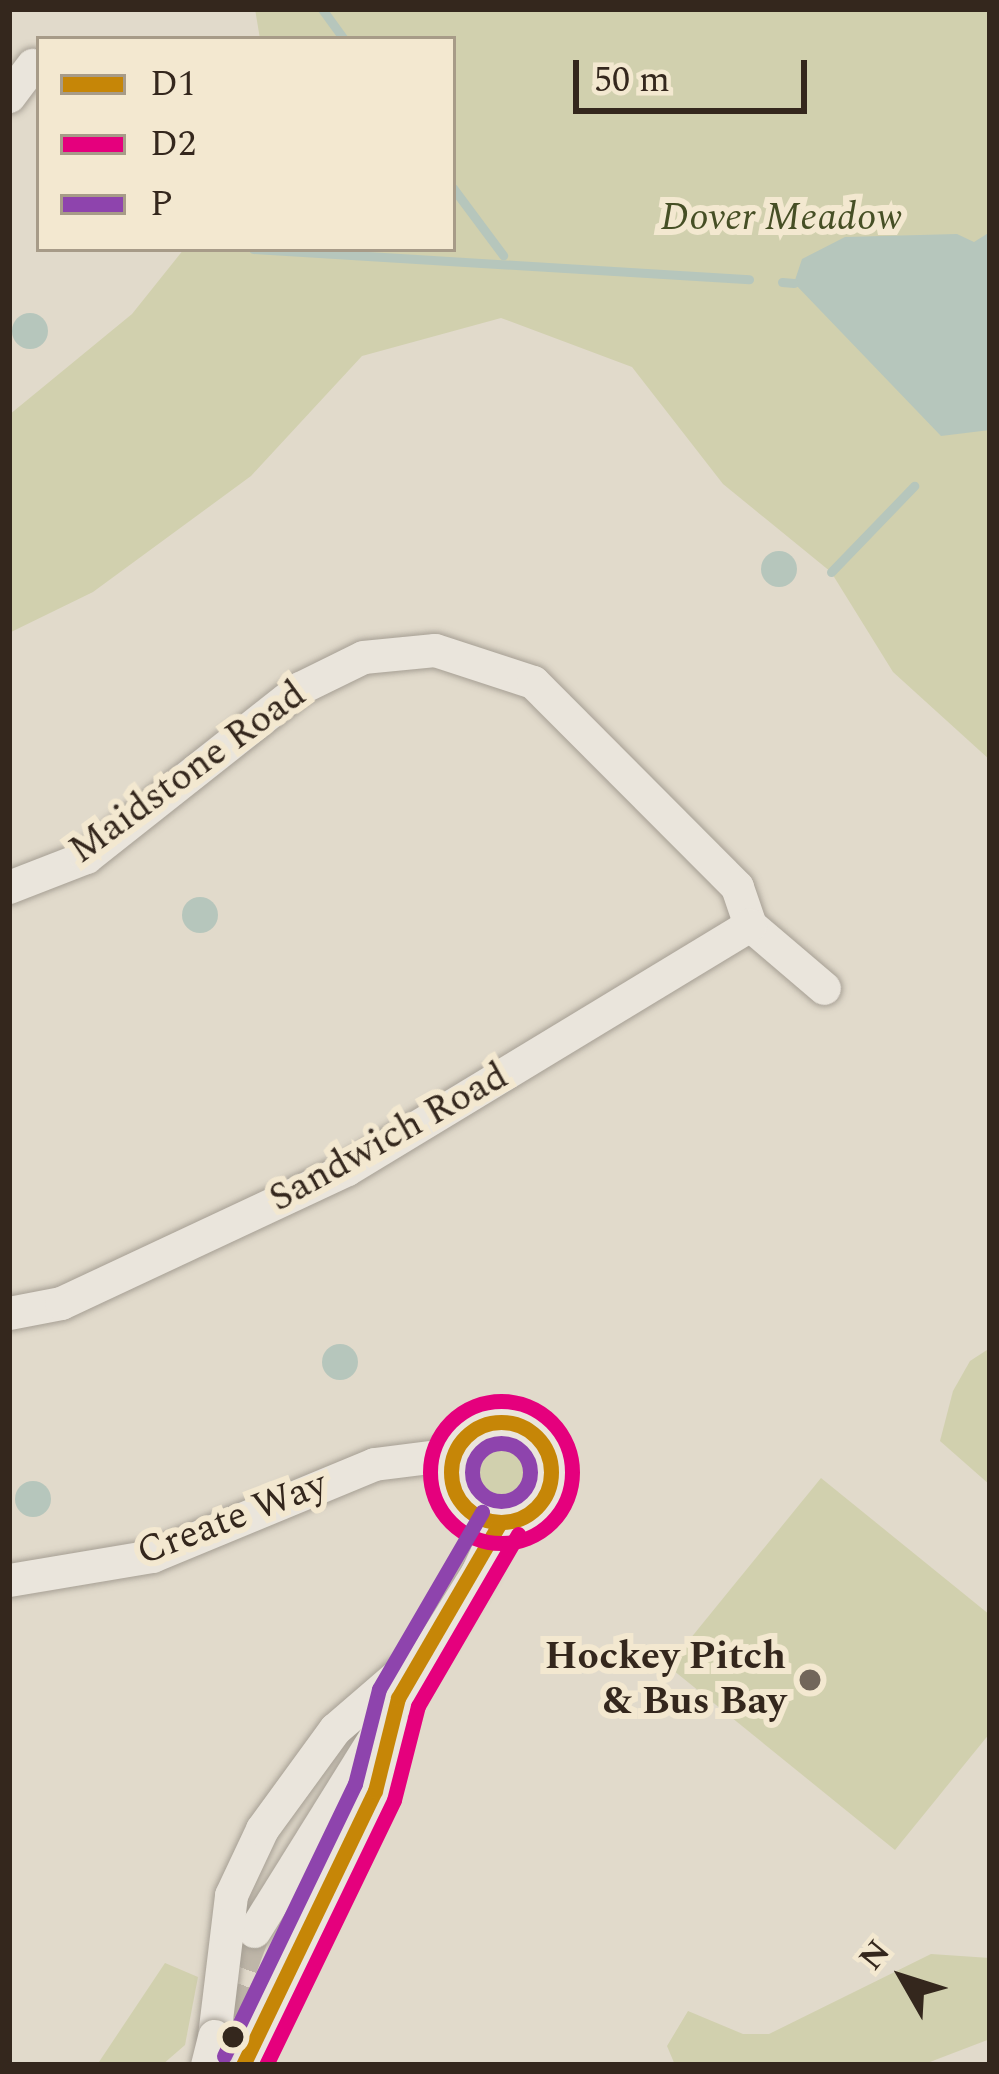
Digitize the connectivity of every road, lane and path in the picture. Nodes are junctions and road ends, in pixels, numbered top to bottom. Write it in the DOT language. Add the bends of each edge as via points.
graph roads {
  1 [pos="32,65"];
  2 [pos="9,96"];
  3 [pos="9,886"];
  4 [pos="750,925"];
  5 [pos="824,988"];
  6 [pos="9,1312"];
  7 [pos="454,1454"];
  8 [pos="500,1523"];
  9 [pos="9,1580"];
  10 [pos="434,1644"];
  11 [pos="398,1698"];
  12 [pos="254,1931"];
  13 [pos="211,2055"];
  14 [pos="243,2065"];
  1 -- 2 [label="street"];
  3 -- 4 [label="street, Maidstone Road" via="86,856 300,688 363,657 435,650 533,682 737,886"];
  4 -- 5 [label="street"];
  4 -- 6 [label="street, Sandwich Road" via="347,1169 62,1303"];
  7 -- 8 [label="street" via="458,1501"];
  7 -- 8 [label="street, Create Way" via="471,1432 498,1422 524,1427 543,1444 551,1472 541,1502"];
  7 -- 9 [label="street, Create Way" via="374,1464 152,1556"];
  8 -- 10 [label="street, Create Way"];
  10 -- 11 [label="street, Create Way"];
  10 -- 13 [label="street" via="335,1729 262,1829 231,1895"];
  11 -- 12 [label="street, Create Way"];
  11 -- 14 [label="street, Create Way" via="383,1769"];
}
